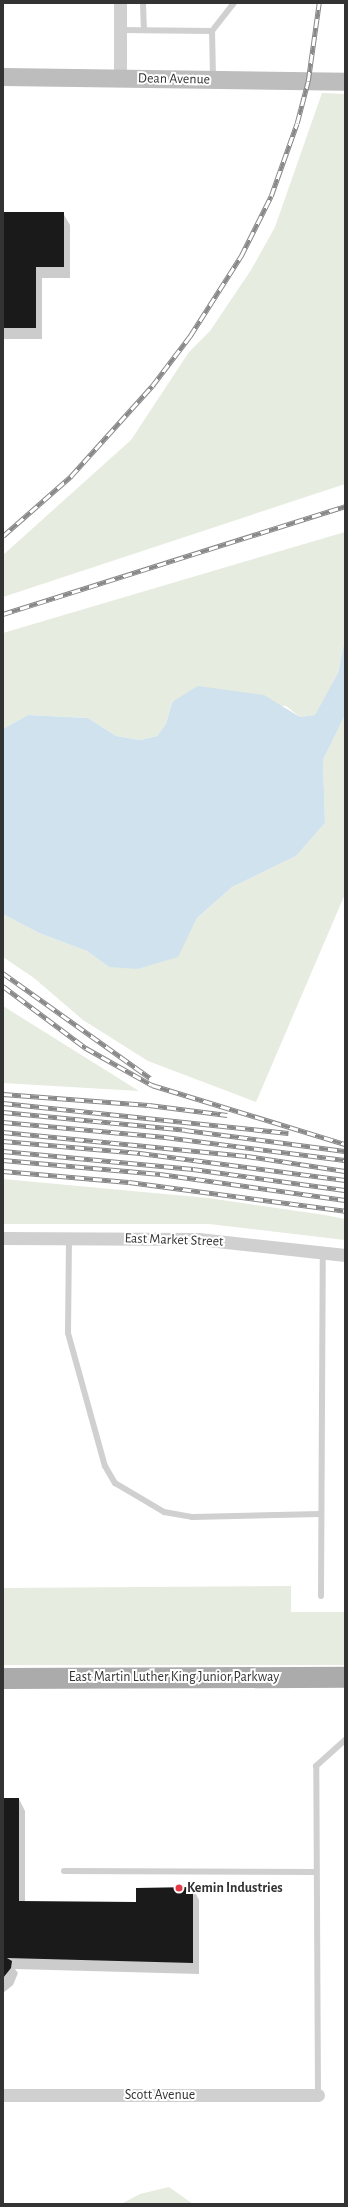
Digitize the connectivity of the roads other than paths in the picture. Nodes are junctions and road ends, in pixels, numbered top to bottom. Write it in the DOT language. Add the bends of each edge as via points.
graph roads {
  1 [pos="120,3"];
  2 [pos="144,3"];
  3 [pos="234,3"];
  4 [pos="120,30"];
  5 [pos="144,30"];
  6 [pos="212,31"];
  7 [pos="3,77"];
  8 [pos="120,78"];
  9 [pos="213,80"];
  10 [pos="345,82"];
  11 [pos="3,1238"];
  12 [pos="69,1238"];
  13 [pos="323,1252"];
  14 [pos="345,1255"];
  15 [pos="321,1514"];
  16 [pos="321,1596"];
  17 [pos="345,1677"];
  18 [pos="3,1678"];
  19 [pos="345,1740"];
  20 [pos="64,1871"];
  21 [pos="316,1872"];
  22 [pos="3,2095"];
  23 [pos="318,2096"];
  1 -- 4 [label="street"];
  2 -- 5 [label="lane"];
  3 -- 6 [label="lane"];
  4 -- 5 [label="lane"];
  4 -- 8 [label="street"];
  5 -- 6 [label="lane"];
  6 -- 9 [label="lane"];
  7 -- 8 [label="street, Dean Avenue"];
  8 -- 9 [label="street, Dean Avenue"];
  9 -- 10 [label="street, Dean Avenue"];
  11 -- 12 [label="street, East Market Street"];
  12 -- 13 [label="street, East Market Street" via="198,1239"];
  12 -- 15 [label="lane" via="68,1333 105,1466 115,1483 164,1512 192,1517"];
  13 -- 14 [label="street, East Market Street"];
  13 -- 15 [label="lane"];
  15 -- 16 [label="lane"];
  17 -- 18 [label="main road, East Martin Luther King Junior Parkway"];
  19 -- 21 [label="lane" via="316,1766"];
  20 -- 21 [label="lane"];
  21 -- 23 [label="lane"];
  22 -- 23 [label="street, Scott Avenue"];
}
